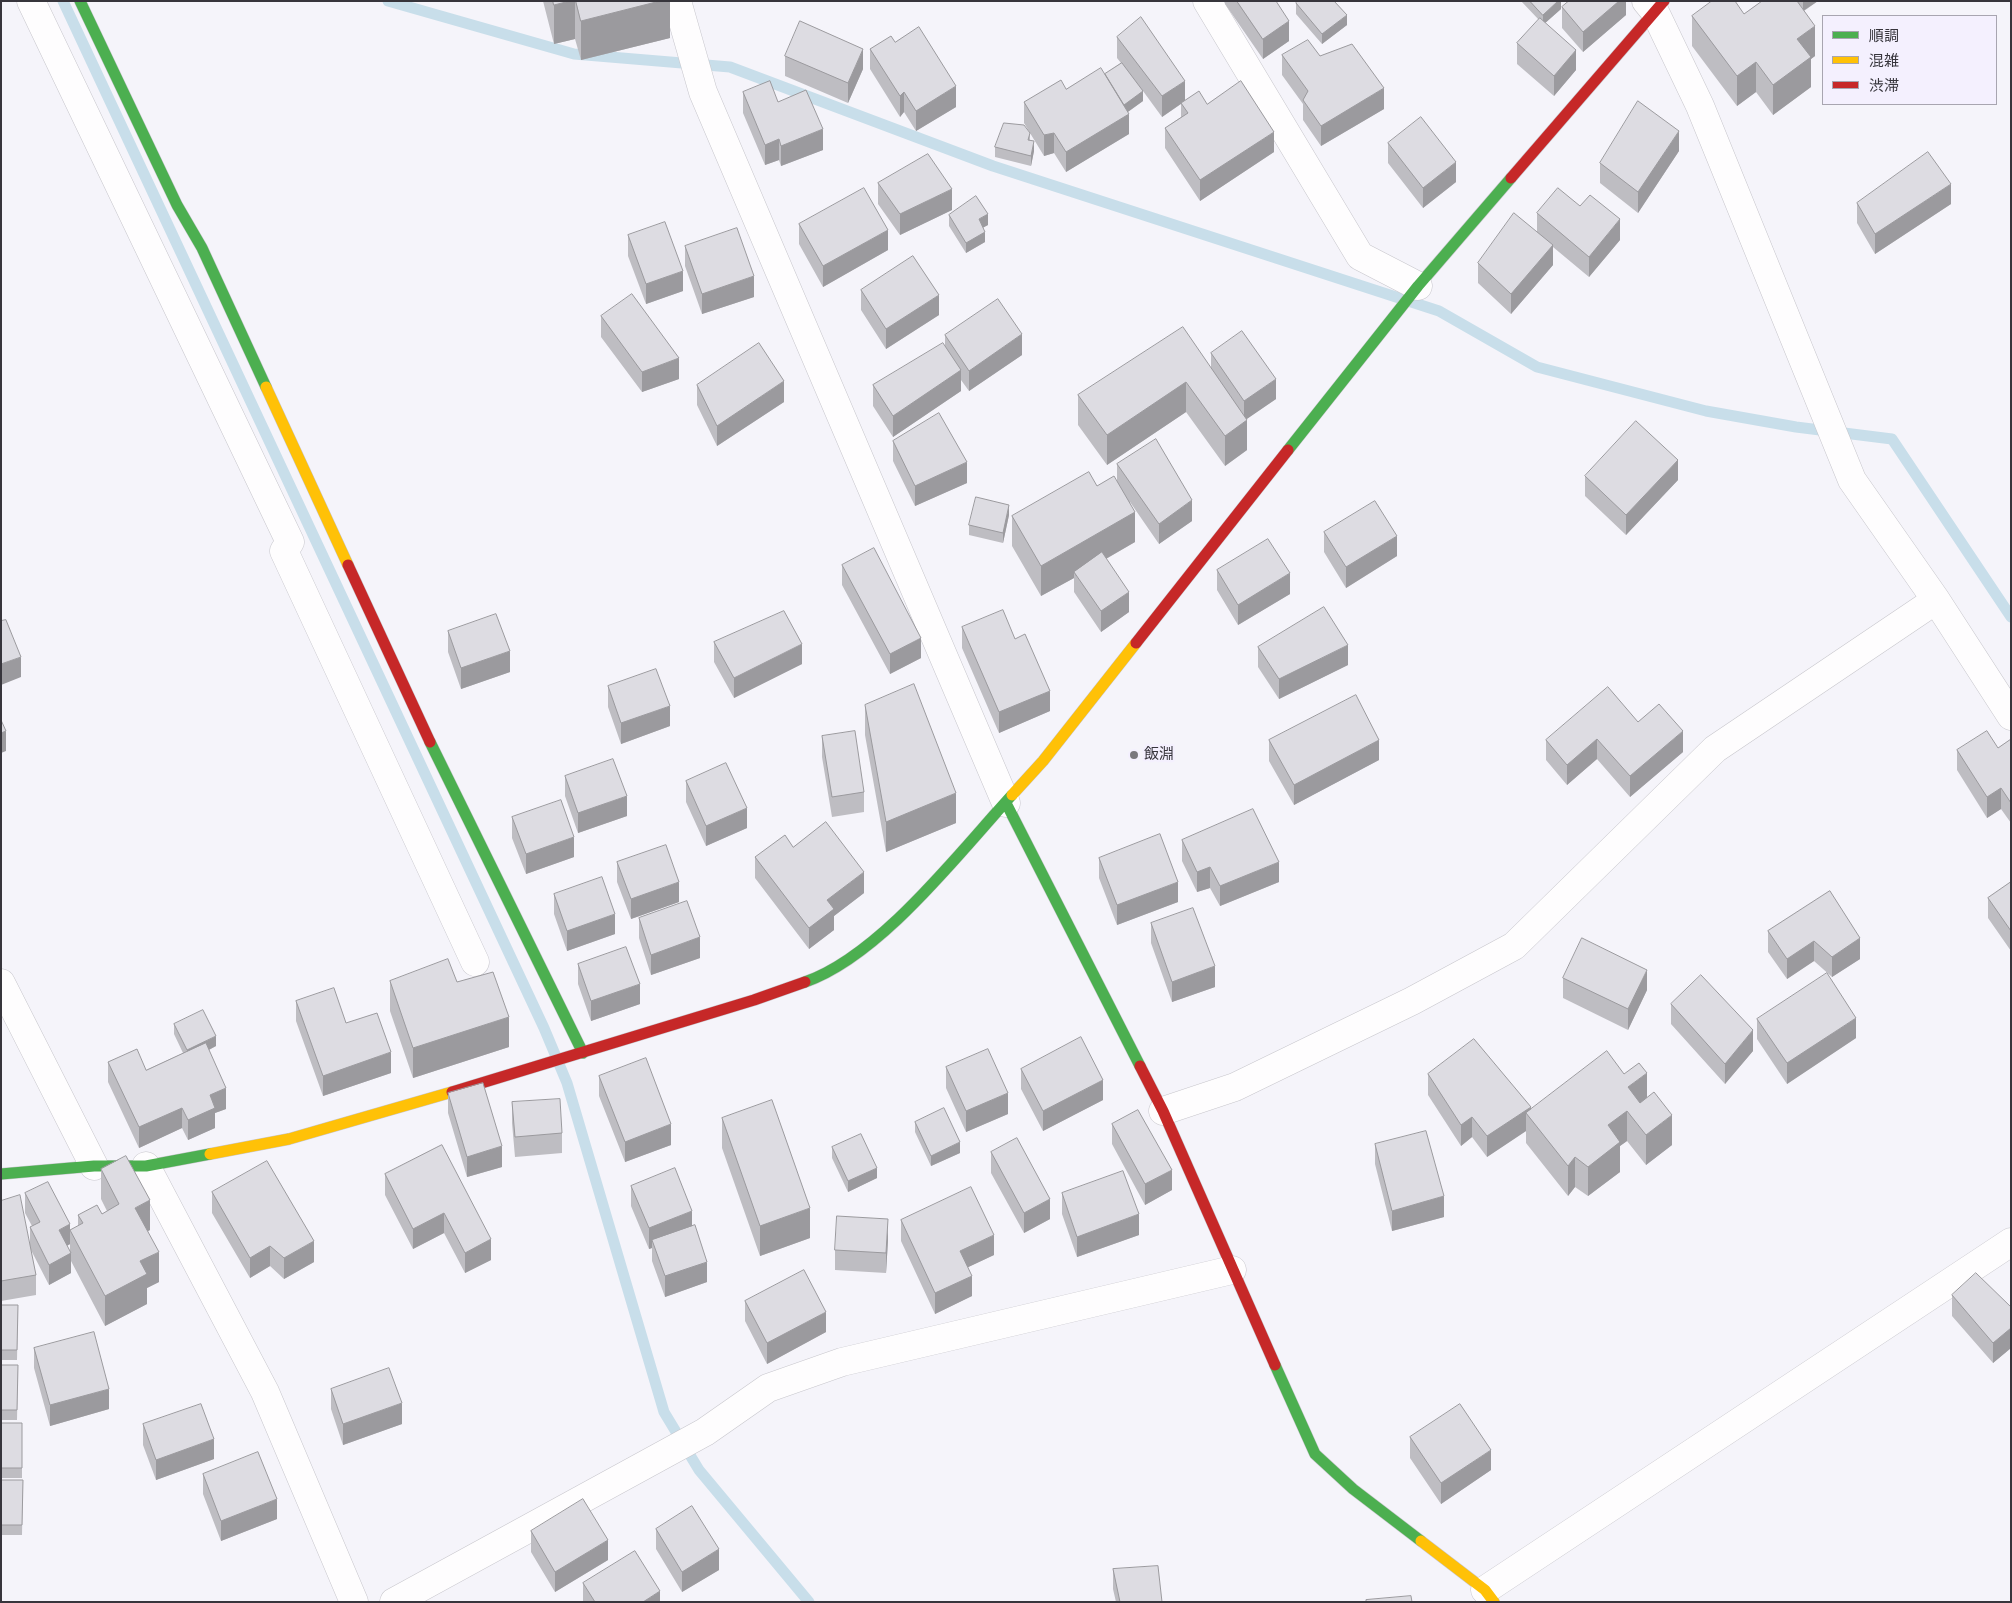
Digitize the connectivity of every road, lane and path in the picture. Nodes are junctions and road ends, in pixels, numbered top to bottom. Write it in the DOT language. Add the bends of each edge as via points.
graph roads {
  1 [pos="32,1"];
  2 [pos="80,1"];
  3 [pos="677,1"];
  4 [pos="1207,1"];
  5 [pos="1655,5"];
  6 [pos="1415,290"];
  7 [pos="1936,600"];
  8 [pos="2011,716"];
  9 [pos="1006,803"];
  10 [pos="475,962"];
  11 [pos="1,983"];
  12 [pos="582,1053"];
  13 [pos="1162,1110"];
  14 [pos="94,1166"];
  15 [pos="146,1166"];
  16 [pos="1,1174"];
  17 [pos="2011,1242"];
  18 [pos="1232,1270"];
  19 [pos="1490,1596"];
  20 [pos="354,1602"];
  21 [pos="394,1602"];
  1 -- 10 [label="street" via="290,542 284,551"];
  2 -- 12 [label="street" via="177,205 202,248 427,736"];
  3 -- 9 [label="street" via="703,88"];
  4 -- 6 [label="street" via="1360,256"];
  5 -- 6 [label="street"];
  5 -- 7 [label="street" via="1700,106 1852,480"];
  6 -- 9 [label="street" via="1082,714"];
  7 -- 8 [label="street"];
  7 -- 13 [label="street" via="1715,749 1514,946 1412,1001 1235,1087"];
  9 -- 12 [label="street" via="904,914 866,946 820,977"];
  9 -- 13 [label="street"];
  11 -- 14 [label="street"];
  12 -- 15 [label="street" via="289,1139"];
  13 -- 18 [label="street"];
  14 -- 15 [label="street"];
  14 -- 16 [label="street"];
  15 -- 20 [label="street" via="265,1392"];
  17 -- 19 [label="street"];
  18 -- 19 [label="street" via="1316,1454 1353,1489"];
  18 -- 21 [label="street" via="842,1362 768,1388 705,1432"];
}
